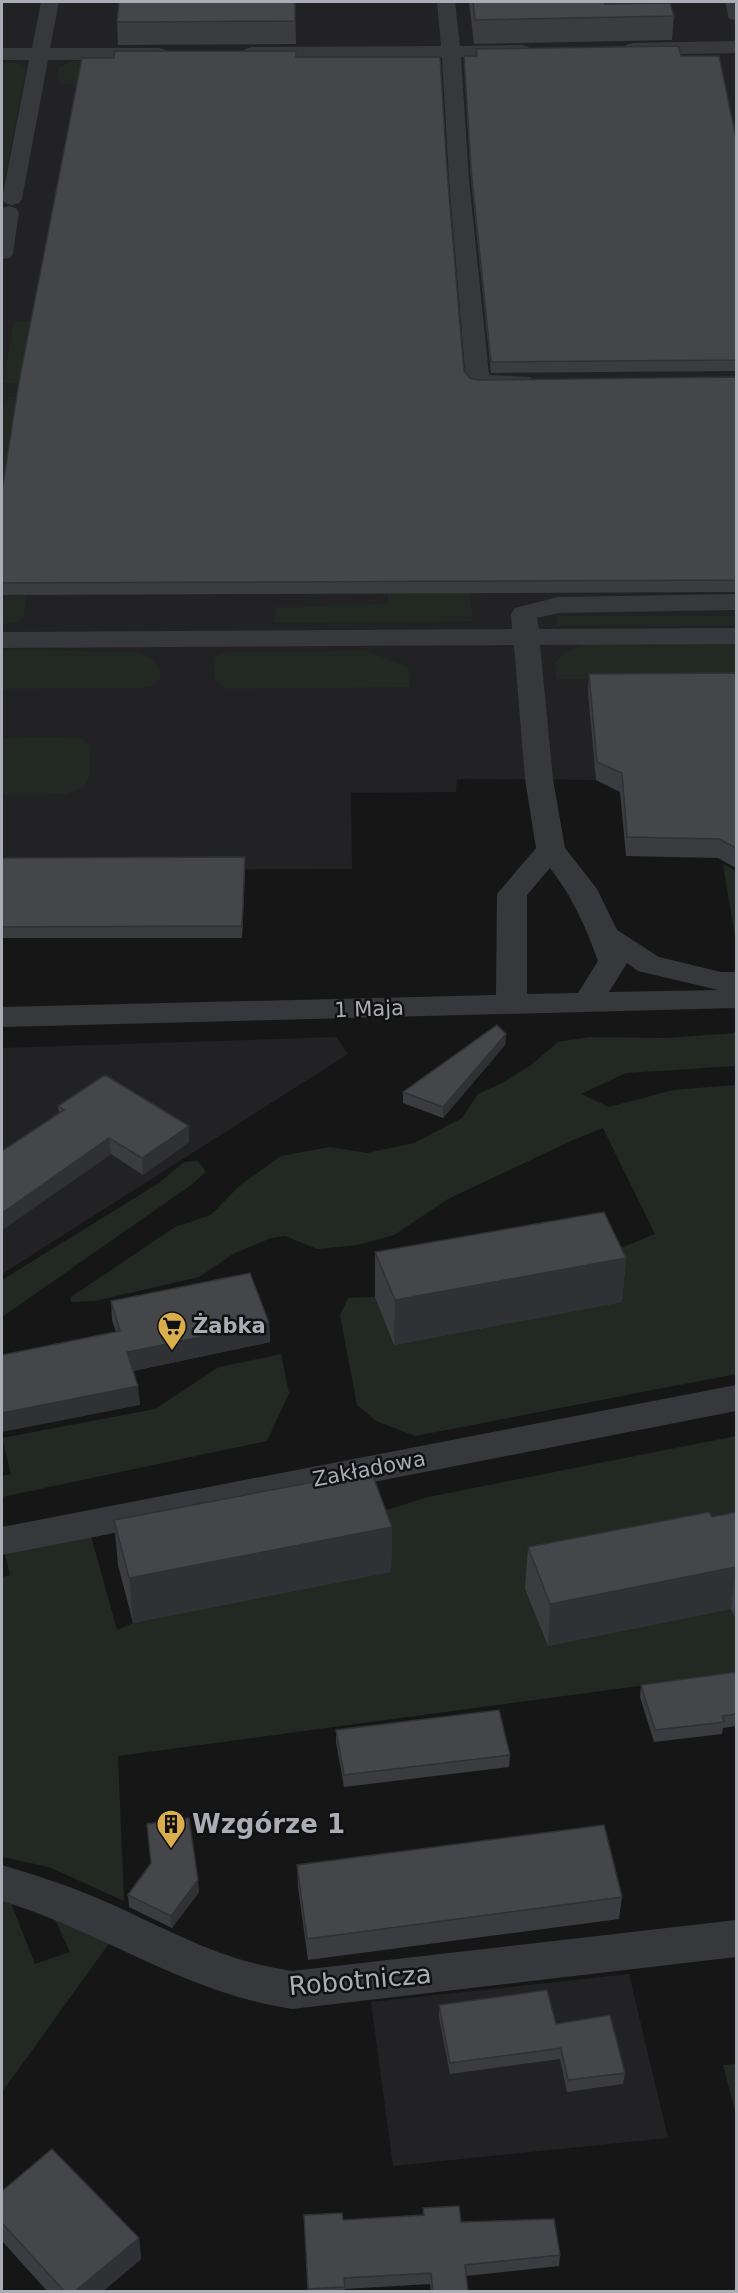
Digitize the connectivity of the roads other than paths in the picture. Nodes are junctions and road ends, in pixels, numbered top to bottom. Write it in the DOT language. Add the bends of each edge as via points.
graph roads {
  1 [pos="50,2"];
  2 [pos="446,2"];
  3 [pos="734,2"];
  4 [pos="736,15"];
  5 [pos="2,43"];
  6 [pos="736,47"];
  7 [pos="41,48"];
  8 [pos="619,49"];
  9 [pos="536,51"];
  10 [pos="451,52"];
  11 [pos="181,53"];
  12 [pos="239,53"];
  13 [pos="2,54"];
  14 [pos="2,254"];
  15 [pos="546,382"];
  16 [pos="736,602"];
  17 [pos="736,636"];
  18 [pos="525,637"];
  19 [pos="2,640"];
  20 [pos="551,849"];
  21 [pos="604,935"];
  22 [pos="736,981"];
  23 [pos="736,999"];
  24 [pos="587,1004"];
  25 [pos="511,1006"];
  26 [pos="2,1017"];
  27 [pos="736,1398"];
  28 [pos="2,1541"];
  29 [pos="2,1883"];
  30 [pos="736,1939"];
  1 -- 7 [label="street"];
  2 -- 10 [label="street"];
  3 -- 4 [label="street"];
  5 -- 7 [label="street"];
  6 -- 8 [label="street"];
  7 -- 11 [label="street"];
  7 -- 13 [label="street"];
  7 -- 14 [label="street"];
  9 -- 10 [label="street"];
  10 -- 12 [label="street"];
  10 -- 15 [label="street" via="478,382"];
  16 -- 18 [label="street" via="558,605 524,614"];
  17 -- 18 [label="street"];
  18 -- 19 [label="street"];
  18 -- 20 [label="street" via="539,779"];
  20 -- 21 [label="street" via="582,889"];
  20 -- 25 [label="street" via="512,894"];
  21 -- 22 [label="street" via="649,964"];
  21 -- 24 [label="street" via="613,962"];
  23 -- 24 [label="street, 1 Maja"];
  24 -- 25 [label="street, 1 Maja"];
  25 -- 26 [label="street, 1 Maja"];
  27 -- 28 [label="street, Zakładowa"];
  29 -- 30 [label="street, Robotnicza" via="94,1916 189,1963 229,1978 292,1990"];
}
